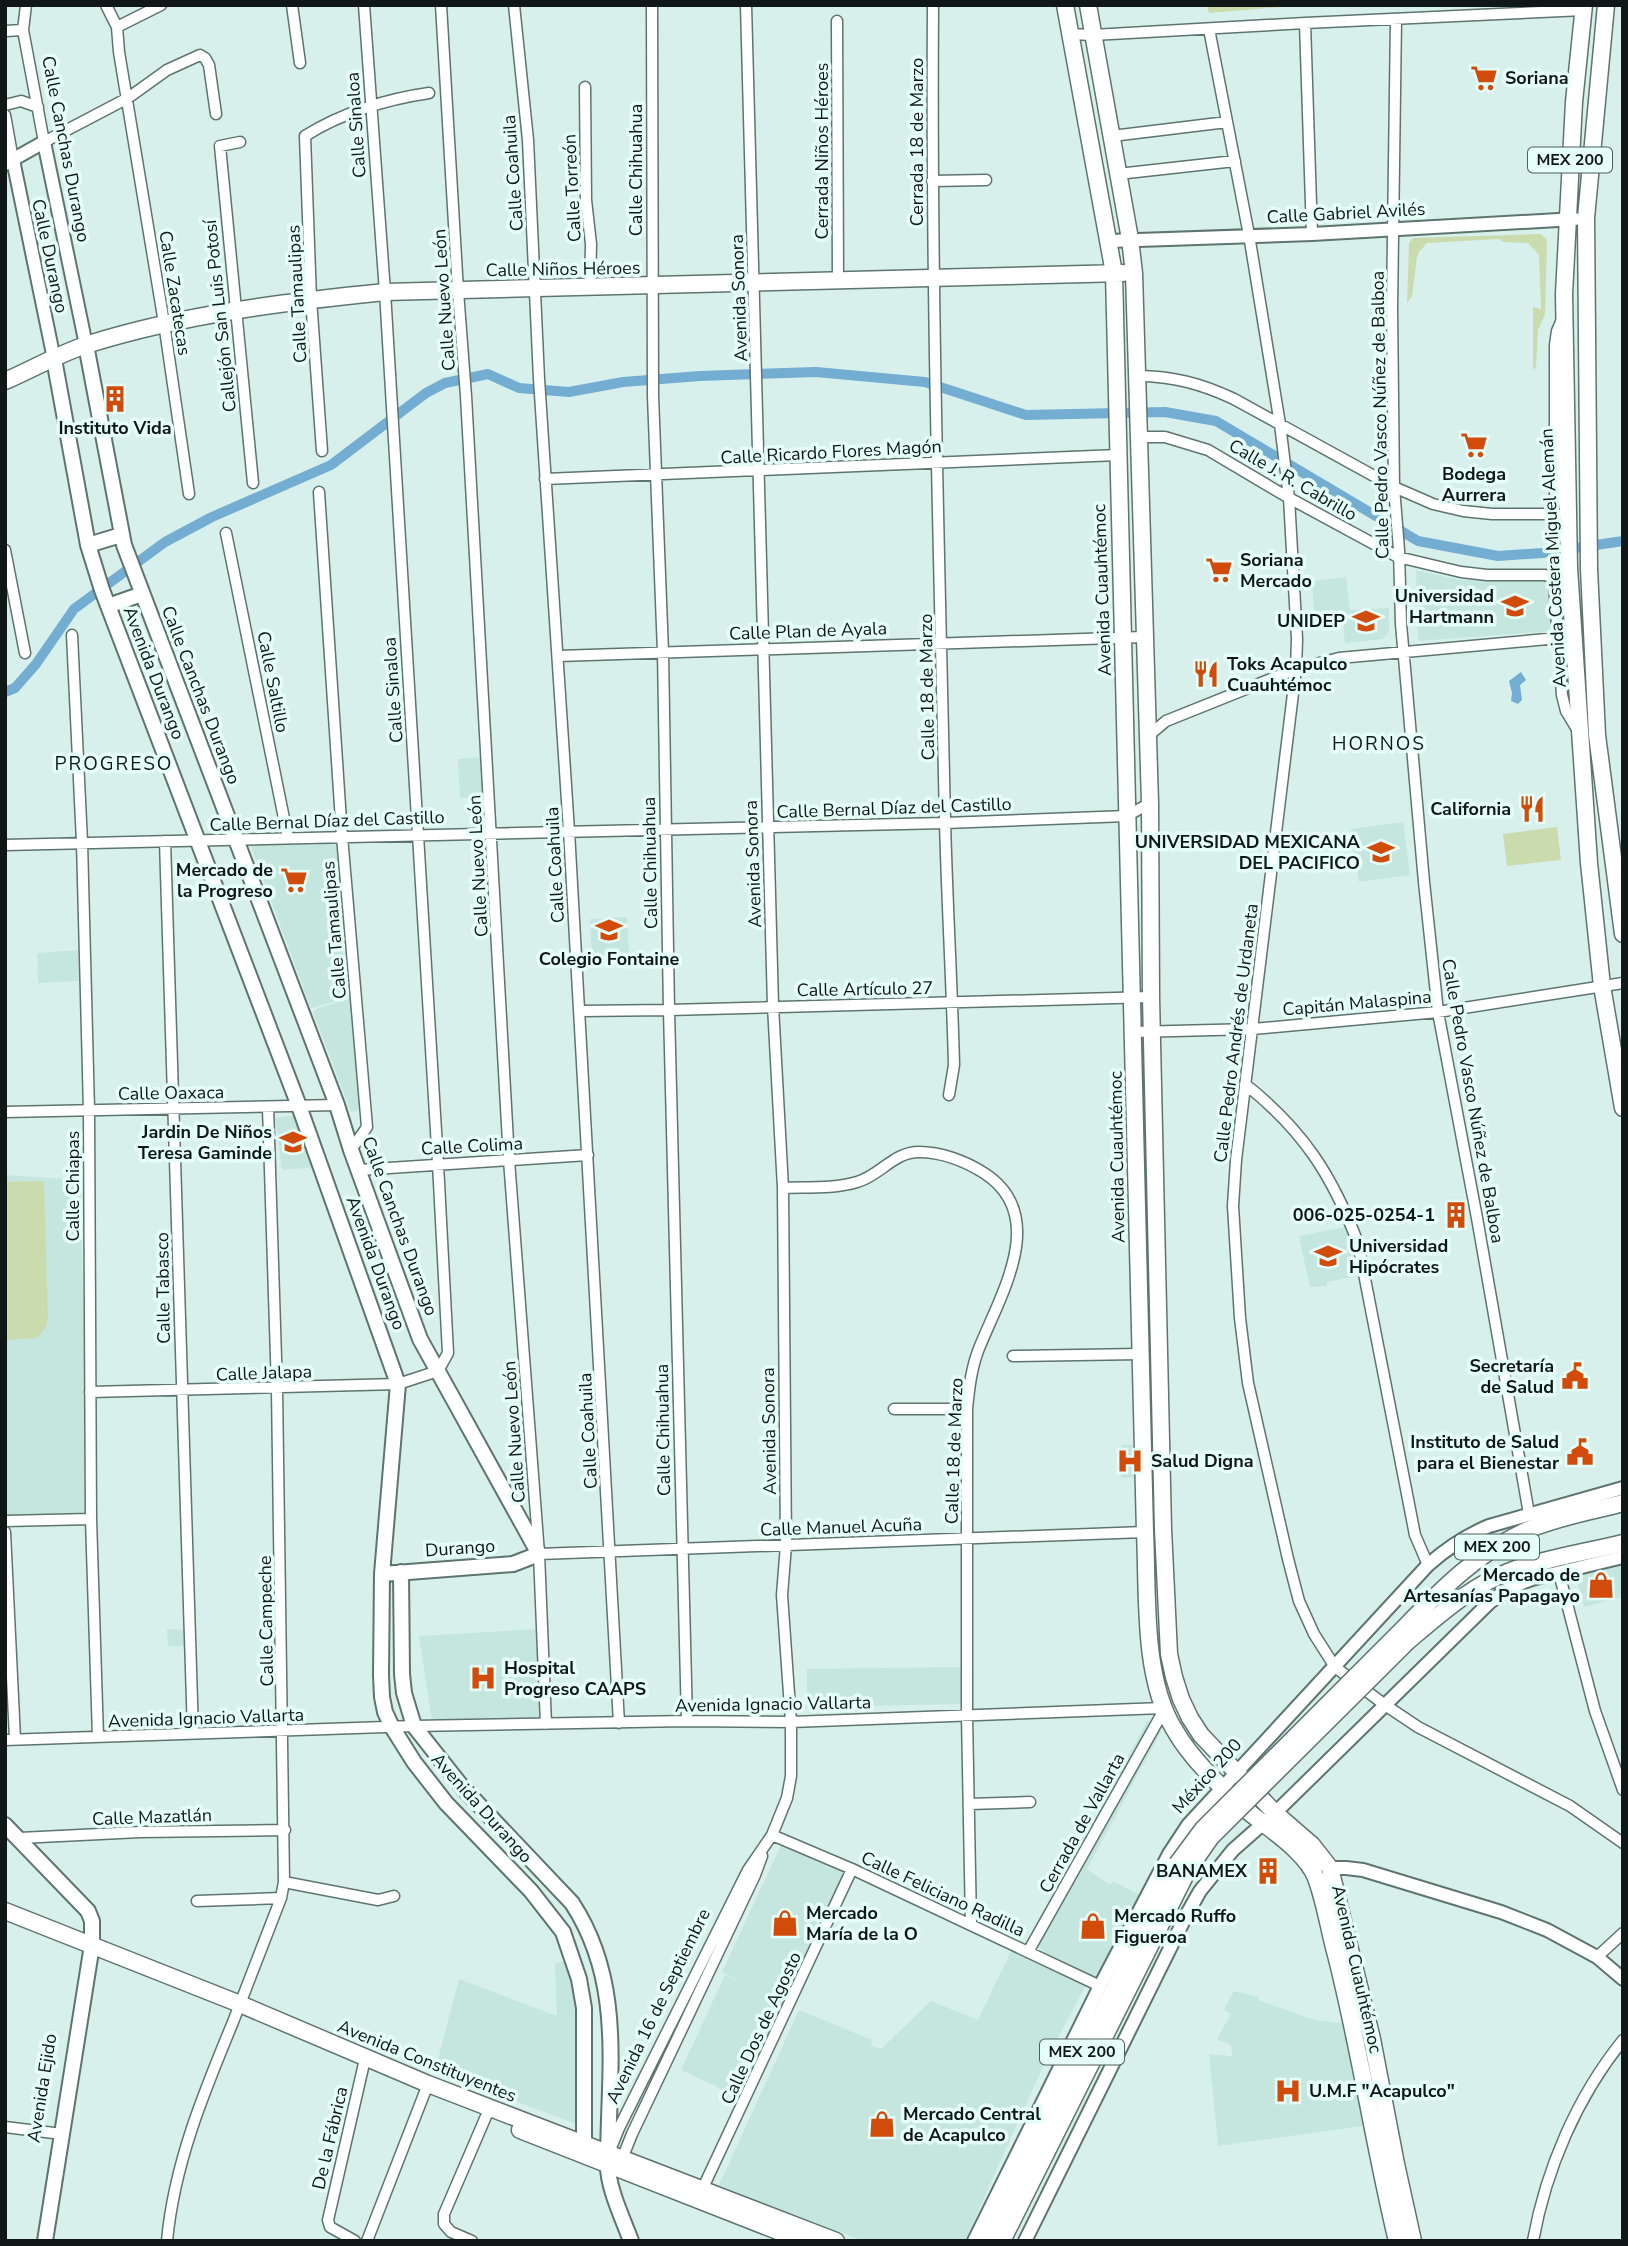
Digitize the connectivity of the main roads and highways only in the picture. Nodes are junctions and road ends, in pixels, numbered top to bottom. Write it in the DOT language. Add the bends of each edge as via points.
graph roads {
  1 [pos="1065,5"];
  2 [pos="1088,5"];
  3 [pos="1606,5"];
  4 [pos="1584,8"];
  5 [pos="1114,273"];
  6 [pos="1134,273"];
  7 [pos="86,345"];
  8 [pos="54,359"];
  9 [pos="5,381"];
  10 [pos="122,540"];
  11 [pos="90,551"];
  12 [pos="142,594"];
  13 [pos="108,606"];
  14 [pos="1623,934"];
  15 [pos="1623,1108"];
  16 [pos="1623,1503"];
  17 [pos="1623,1543"];
  18 [pos="539,1554"];
  19 [pos="401,1572"];
  20 [pos="382,1574"];
  21 [pos="1402,1638"];
  22 [pos="5,1825"];
  23 [pos="1182,1867"];
  24 [pos="5,1911"];
  25 [pos="5,1922"];
  26 [pos="584,1922"];
  27 [pos="563,1932"];
  28 [pos="89,1944"];
  29 [pos="611,2089"];
  30 [pos="585,2091"];
  31 [pos="58,2133"];
  32 [pos="584,2150"];
  33 [pos="614,2162"];
  34 [pos="700,2195"];
  35 [pos="37,2241"];
  36 [pos="45,2241"];
  37 [pos="631,2241"];
  38 [pos="803,2241"];
  39 [pos="836,2241"];
  40 [pos="987,2241"];
  41 [pos="1002,2241"];
  42 [pos="1397,2241"];
  43 [pos="1413,2241"];
  1 -- 5 [label="main road, Avenida Cuauhtémoc"];
  2 -- 6 [label="main road, Avenida Cuauhtémoc"];
  3 -- 14 [label="main road, Avenida Costera Miguel Alemán / MEX 200" via="1586,218 1588,518 1597,735"];
  4 -- 15 [label="main road, Avenida Costera Miguel Alemán / MEX 200" via="1574,102 1564,316 1569,568 1602,986"];
  5 -- 6 [label="main road, Calle Niños Héroes"];
  5 -- 7 [label="main road, Calle Niños Héroes" via="385,292 235,310 164,323"];
  5 -- 42 [label="main road, Avenida Cuauhtémoc" via="1151,1658 1164,1709 1188,1749 1221,1787 1300,1855 1315,1876 1349,2009"];
  6 -- 43 [label="main road, Avenida Cuauhtémoc" via="1169,1654 1190,1718 1201,1735 1330,1868 1373,2039"];
  7 -- 8 [label="main road, Calle Niños Héroes"];
  7 -- 10 [label="main road, Calle Canchas Durango"];
  8 -- 9 [label="main road, Calle Niños Héroes"];
  8 -- 11 [label="main road, Avenida Durango"];
  10 -- 11 [label="main road"];
  10 -- 12 [label="main road, Calle Canchas Durango"];
  11 -- 13 [label="main road, Avenida Durango"];
  12 -- 13 [label="main road"];
  12 -- 18 [label="main road, Calle Canchas Durango" via="421,1339"];
  13 -- 20 [label="main road, Avenida Durango" via="299,1106 398,1384"];
  16 -- 21 [label="main road, MEX 200" via="1531,1528 1499,1545 1452,1580"];
  17 -- 21 [label="main road, MEX 200" via="1514,1570 1456,1601"];
  18 -- 19 [label="main road, Durango" via="513,1564"];
  19 -- 20 [label="main road, Durango"];
  19 -- 26 [label="main road, Avenida Durango" via="402,1674 414,1726 463,1788 549,1877"];
  20 -- 27 [label="main road, Avenida Durango" via="382,1697 392,1727 446,1803 531,1891"];
  21 -- 23 [label="main road, México 200 / MEX 200, bridge" via="1203,1829"];
  22 -- 28 [label="main road" via="88,1911"];
  23 -- 40 [label="main road, México 200 / MEX 200"];
  23 -- 41 [label="main road, México 200 / MEX 200"];
  24 -- 28 [label="main road, Avenida Constituyentes"];
  25 -- 28 [label="main road, Avenida Constituyentes"];
  26 -- 27 [label="main road"];
  26 -- 29 [label="main road, Avenida Durango" via="603,1971"];
  27 -- 30 [label="main road, Avenida Durango" via="584,2008"];
  28 -- 31 [label="main road, Avenida Ejido"];
  28 -- 32 [label="main road, Avenida Constituyentes" via="364,2064"];
  29 -- 30 [label="main road"];
  29 -- 33 [label="main road, Avenida Durango"];
  30 -- 32 [label="main road, Avenida Durango"];
  31 -- 35 [label="main road, Avenida Ejido"];
  31 -- 36 [label="main road, Avenida Ejido"];
  32 -- 33 [label="main road, Avenida Constituyentes"];
  33 -- 34 [label="main road, Avenida Constituyentes"];
  33 -- 37 [label="main road" via="614,2191"];
  34 -- 38 [label="main road, Avenida Constituyentes"];
  34 -- 39 [label="main road, Avenida Constituyentes"];
}
